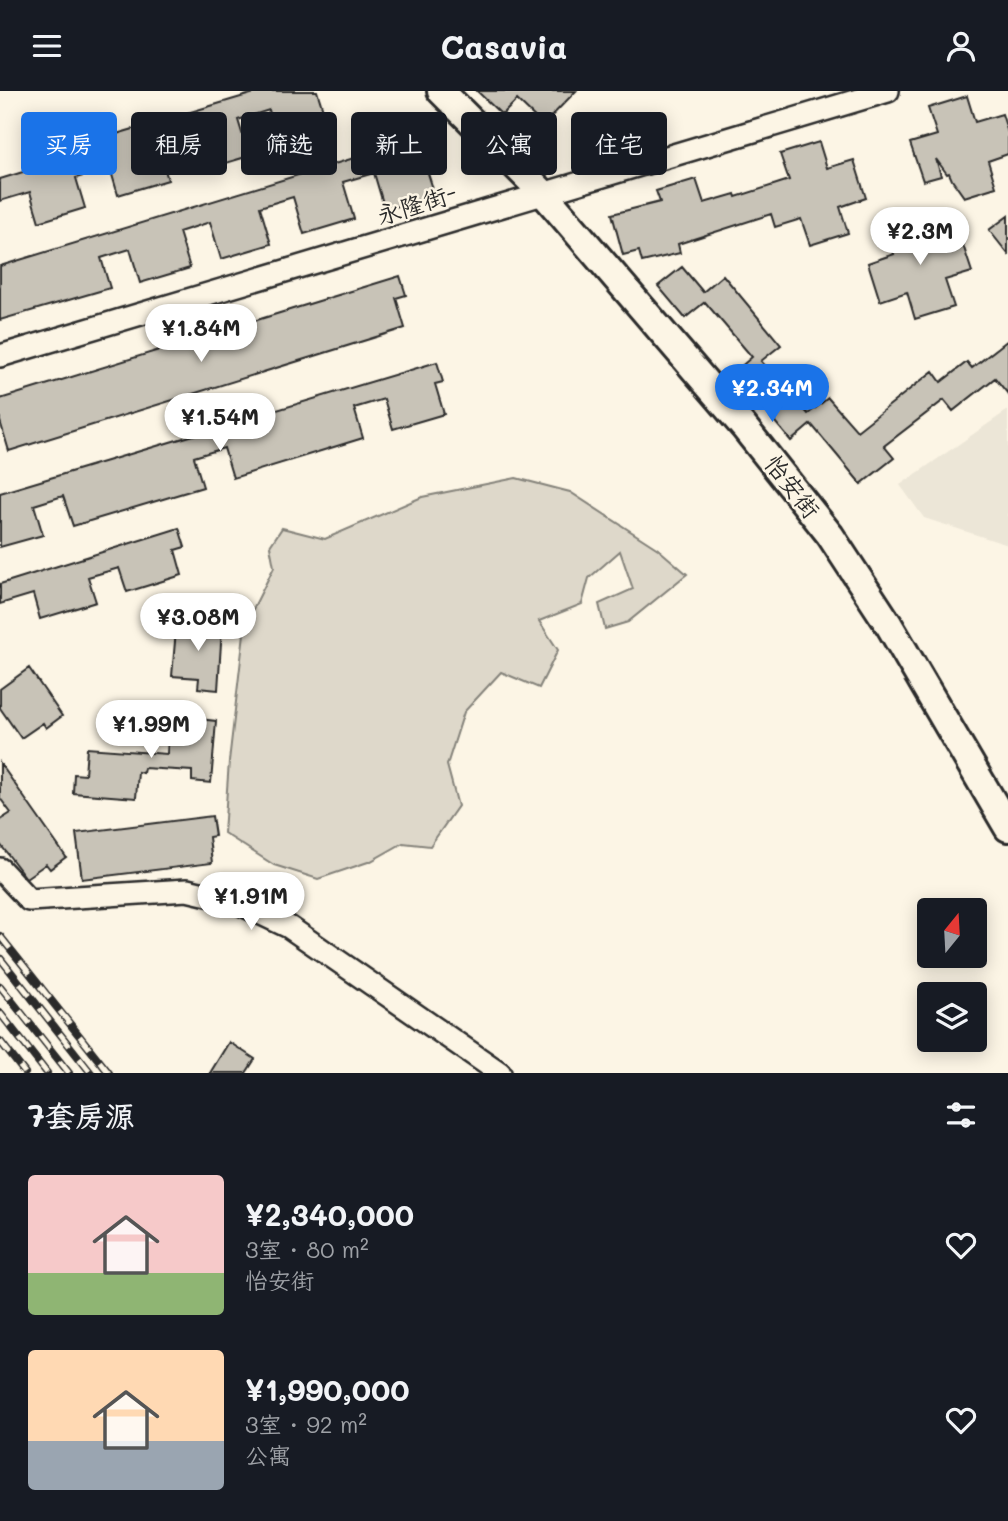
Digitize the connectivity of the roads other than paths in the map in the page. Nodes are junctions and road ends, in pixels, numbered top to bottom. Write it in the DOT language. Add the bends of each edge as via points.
graph roads {
  1 [pos="441,91"];
  2 [pos="888,91"];
  3 [pos="544,194"];
  4 [pos="0,356"];
  5 [pos="1008,828"];
  6 [pos="0,869"];
  7 [pos="500,1073"];
  1 -- 3 [label="street, 怡安街"];
  2 -- 3 [label="street, 永隆街-"];
  3 -- 4 [label="street, 永隆街-"];
  3 -- 5 [label="street, 怡安街" via="744,427 830,535 889,625"];
  6 -- 7 [label="street" via="29,900 187,890 234,901 289,927"];
}
